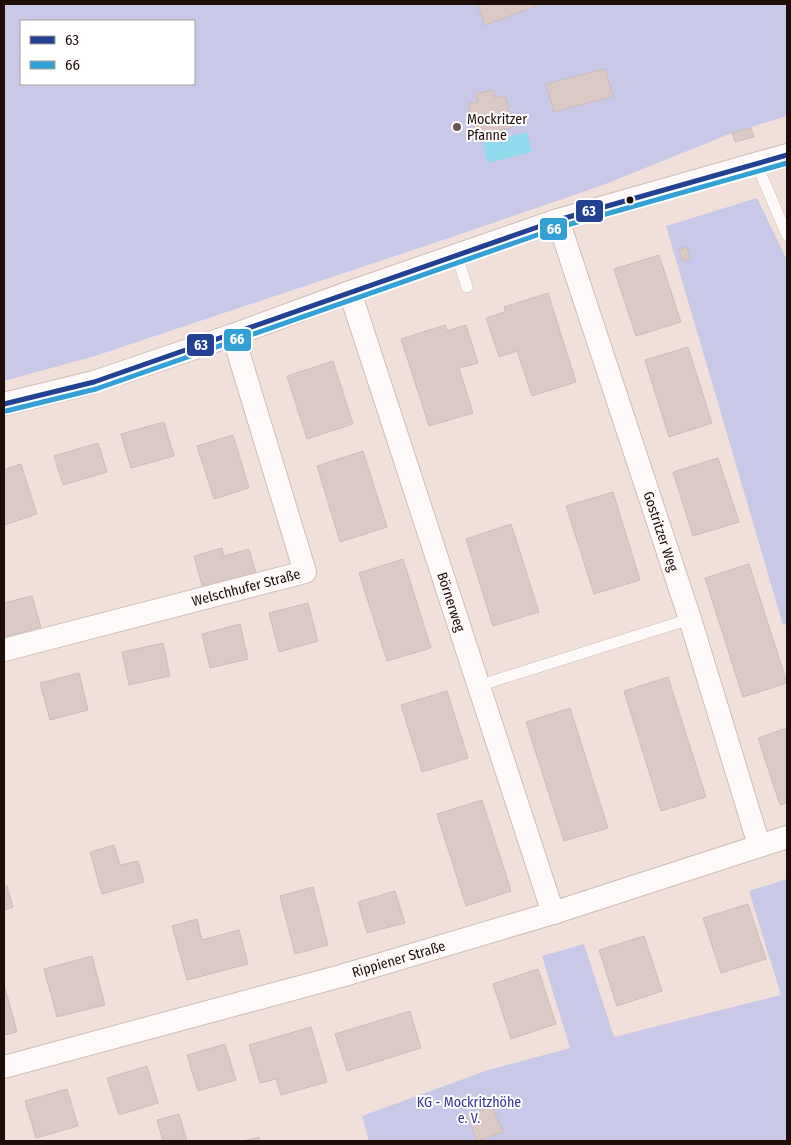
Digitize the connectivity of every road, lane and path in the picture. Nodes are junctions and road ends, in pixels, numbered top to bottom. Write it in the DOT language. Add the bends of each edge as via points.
graph roads {
  1 [pos="787,155"];
  2 [pos="757,165"];
  3 [pos="558,220"];
  4 [pos="787,235"];
  5 [pos="457,256"];
  6 [pos="467,287"];
  7 [pos="350,292"];
  8 [pos="233,335"];
  9 [pos="4,404"];
  10 [pos="690,619"];
  11 [pos="4,650"];
  12 [pos="481,685"];
  13 [pos="787,837"];
  14 [pos="758,845"];
  15 [pos="554,913"];
  16 [pos="4,1067"];
  1 -- 2 [label="street"];
  2 -- 3 [label="street"];
  2 -- 4 [label="lane"];
  3 -- 5 [label="street"];
  3 -- 10 [label="street, Gostritzer Weg"];
  5 -- 6 [label="lane"];
  5 -- 7 [label="street"];
  7 -- 8 [label="street"];
  7 -- 12 [label="street, Börnerweg"];
  8 -- 9 [label="street" via="94,382"];
  8 -- 11 [label="street, Welschhufer Straße" via="305,572"];
  10 -- 12 [label="lane"];
  10 -- 14 [label="street, Gostritzer Weg"];
  12 -- 15 [label="street, Börnerweg"];
  13 -- 14 [label="street, Rippiener Straße"];
  14 -- 15 [label="street, Rippiener Straße"];
  15 -- 16 [label="street, Rippiener Straße" via="341,976"];
}
